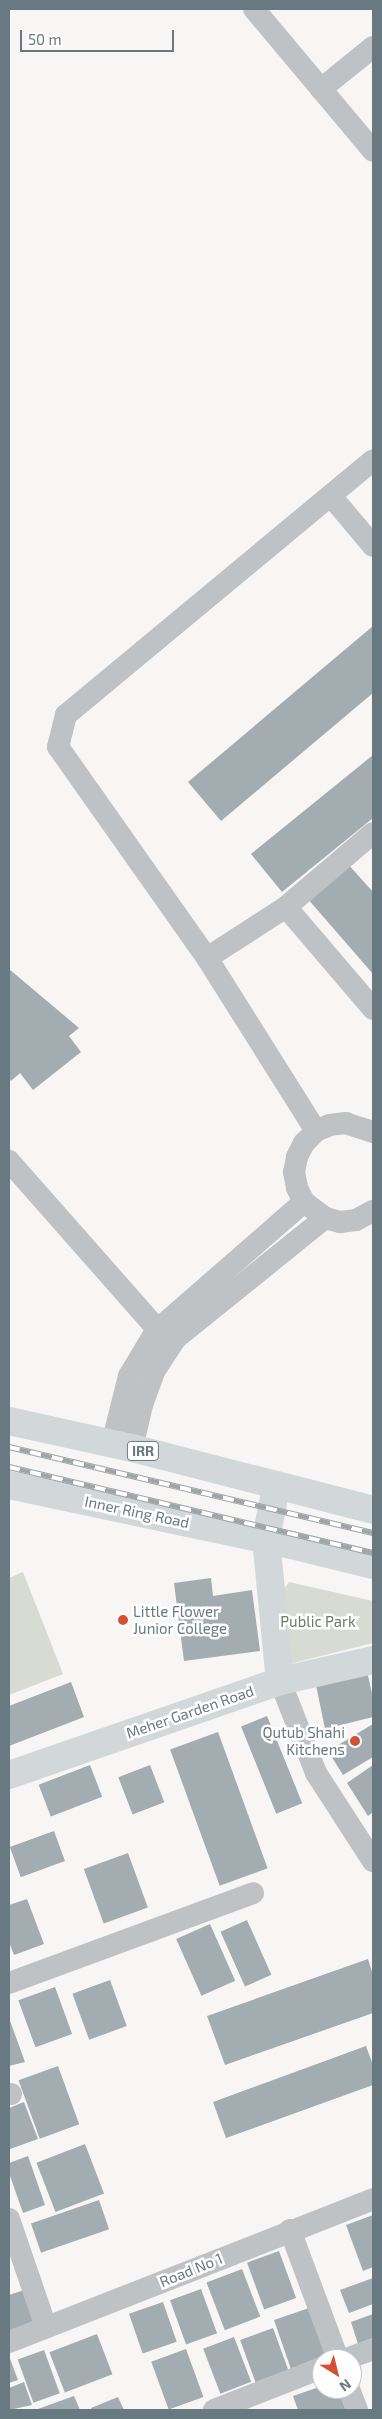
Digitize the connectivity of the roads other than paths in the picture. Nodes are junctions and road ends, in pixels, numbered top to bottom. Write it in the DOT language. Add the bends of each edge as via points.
graph roads {
  1 [pos="254,9"];
  2 [pos="373,47"];
  3 [pos="321,89"];
  4 [pos="373,151"];
  5 [pos="373,460"];
  6 [pos="331,496"];
  7 [pos="373,546"];
  8 [pos="373,833"];
  9 [pos="286,907"];
  10 [pos="207,958"];
  11 [pos="373,1009"];
  12 [pos="316,1131"];
  13 [pos="373,1132"];
  14 [pos="9,1161"];
  15 [pos="304,1202"];
  16 [pos="373,1212"];
  17 [pos="325,1218"];
  18 [pos="164,1337"];
  19 [pos="9,1421"];
  20 [pos="122,1446"];
  21 [pos="9,1485"];
  22 [pos="276,1487"];
  23 [pos="373,1510"];
  24 [pos="266,1540"];
  25 [pos="373,1566"];
  26 [pos="373,1660"];
  27 [pos="280,1681"];
  28 [pos="9,1774"];
  29 [pos="373,1861"];
  30 [pos="253,1893"];
  31 [pos="9,1983"];
  32 [pos="373,2198"];
  33 [pos="9,2219"];
  34 [pos="290,2230"];
  35 [pos="46,2327"];
  36 [pos="9,2342"];
  37 [pos="334,2349"];
  38 [pos="312,2372"];
  39 [pos="214,2410"];
  1 -- 3 [label="street"];
  2 -- 3 [label="street"];
  3 -- 4 [label="street"];
  5 -- 6 [label="street"];
  6 -- 7 [label="street"];
  6 -- 10 [label="street" via="66,716 58,747"];
  8 -- 9 [label="street"];
  9 -- 10 [label="street"];
  9 -- 11 [label="street"];
  10 -- 12 [label="street"];
  12 -- 13 [label="street" via="330,1124 346,1122"];
  12 -- 15 [label="street" via="304,1142 297,1157 297,1188"];
  14 -- 18 [label="street"];
  15 -- 17 [label="street"];
  15 -- 18 [label="street"];
  16 -- 17 [label="street" via="356,1220 340,1222"];
  17 -- 18 [label="street"];
  18 -- 20 [label="street" via="129,1376"];
  19 -- 20 [label="main road, IRR"];
  20 -- 22 [label="main road, IRR"];
  21 -- 24 [label="main road, Inner Ring Road"];
  22 -- 23 [label="main road, IRR"];
  22 -- 24 [label="main road"];
  24 -- 25 [label="main road, Inner Ring Road"];
  24 -- 27 [label="main road"];
  26 -- 27 [label="main road, Meher Garden Road"];
  27 -- 28 [label="main road, Meher Garden Road"];
  27 -- 29 [label="street" via="316,1773"];
  30 -- 31 [label="street"];
  32 -- 34 [label="street, Road No 1"];
  33 -- 35 [label="street"];
  34 -- 35 [label="street, Road No 1"];
  34 -- 37 [label="street"];
  35 -- 36 [label="street, Road No 1"];
  38 -- 39 [label="street"];
}
